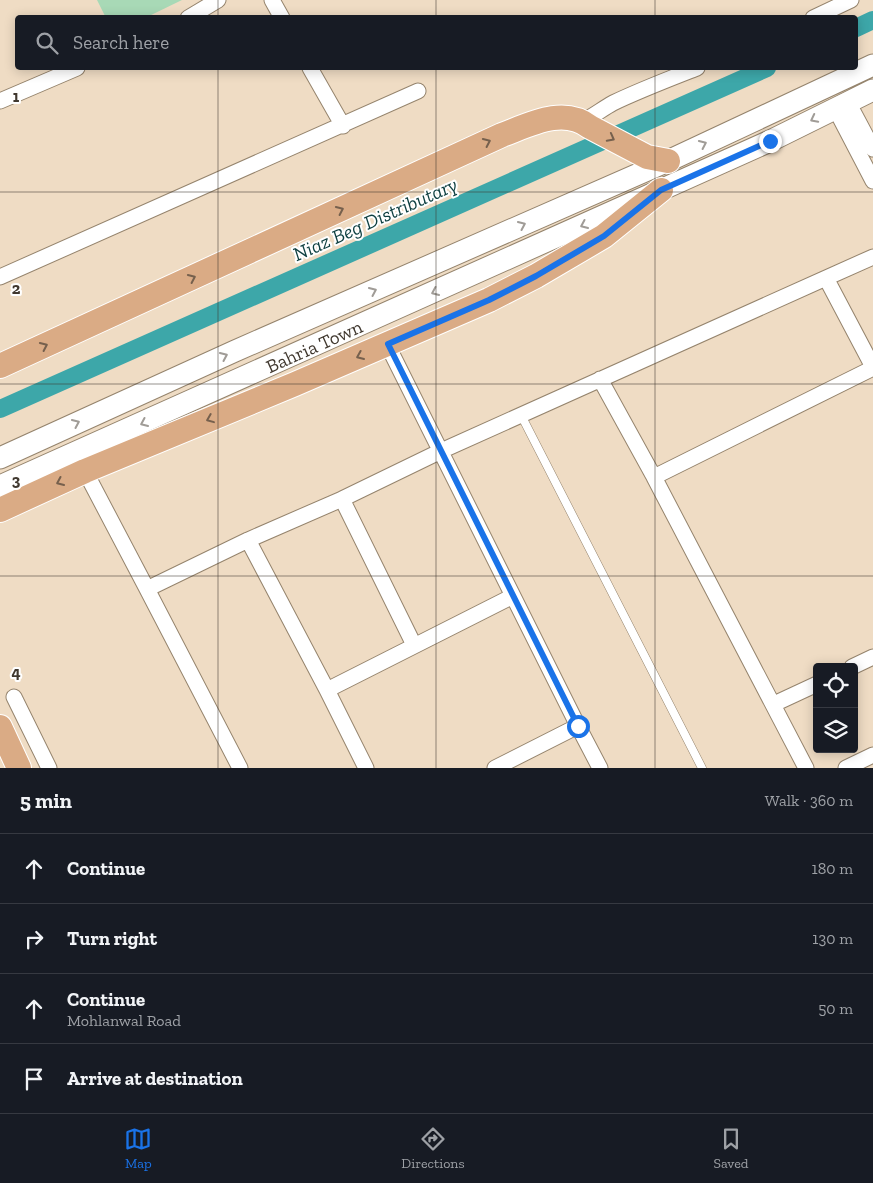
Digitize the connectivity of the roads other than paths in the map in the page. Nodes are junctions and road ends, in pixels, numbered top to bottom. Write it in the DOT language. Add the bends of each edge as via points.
graph roads {
  1 [pos="218,0"];
  2 [pos="272,0"];
  3 [pos="851,0"];
  4 [pos="825,5"];
  5 [pos="193,15"];
  6 [pos="280,15"];
  7 [pos="815,15"];
  8 [pos="873,65"];
  9 [pos="72,70"];
  10 [pos="311,70"];
  11 [pos="692,70"];
  12 [pos="873,90"];
  13 [pos="418,91"];
  14 [pos="0,101"];
  15 [pos="842,105"];
  16 [pos="586,124"];
  17 [pos="343,126"];
  18 [pos="873,149"];
  19 [pos="668,161"];
  20 [pos="873,180"];
  21 [pos="661,190"];
  22 [pos="873,257"];
  23 [pos="0,277"];
  24 [pos="826,278"];
  25 [pos="388,344"];
  26 [pos="0,366"];
  27 [pos="873,368"];
  28 [pos="600,379"];
  29 [pos="521,415"];
  30 [pos="441,451"];
  31 [pos="0,458"];
  32 [pos="86,471"];
  33 [pos="654,477"];
  34 [pos="0,486"];
  35 [pos="342,499"];
  36 [pos="0,510"];
  37 [pos="248,540"];
  38 [pos="147,589"];
  39 [pos="513,596"];
  40 [pos="414,645"];
  41 [pos="873,657"];
  42 [pos="858,664"];
  43 [pos="813,686"];
  44 [pos="328,690"];
  45 [pos="14,698"];
  46 [pos="774,704"];
  47 [pos="578,726"];
  48 [pos="0,727"];
  49 [pos="873,755"];
  50 [pos="19,768"];
  51 [pos="49,768"];
  52 [pos="240,768"];
  53 [pos="366,768"];
  54 [pos="494,768"];
  55 [pos="600,768"];
  56 [pos="702,768"];
  57 [pos="806,768"];
  58 [pos="846,768"];
  1 -- 5 [label="street"];
  2 -- 6 [label="street"];
  3 -- 4 [label="street"];
  4 -- 7 [label="street"];
  19 -- 8 [label="main road, Bahria Town, one-way"];
  9 -- 14 [label="street"];
  10 -- 17 [label="street"];
  11 -- 16 [label="street" via="612,104"];
  12 -- 15 [label="main road, Bahria Town"];
  13 -- 17 [label="street"];
  15 -- 18 [label="street"];
  15 -- 20 [label="street"];
  15 -- 21 [label="main road, Bahria Town, one-way"];
  16 -- 19 [label="main road, one-way" via="647,157"];
  26 -- 16 [label="main road, one-way" via="502,135 558,117 573,118"];
  17 -- 23 [label="street"];
  31 -- 19 [label="main road, Bahria Town, one-way"];
  21 -- 25 [label="main road" via="604,236 536,276"];
  21 -- 34 [label="main road, Bahria Town, one-way"];
  22 -- 24 [label="street"];
  24 -- 27 [label="street"];
  24 -- 28 [label="street"];
  25 -- 30 [label="street"];
  25 -- 32 [label="main road, one-way"];
  27 -- 33 [label="street"];
  28 -- 29 [label="street"];
  28 -- 33 [label="street"];
  29 -- 30 [label="street"];
  29 -- 56 [label="lane"];
  30 -- 35 [label="street"];
  30 -- 39 [label="street"];
  32 -- 36 [label="main road, one-way"];
  32 -- 38 [label="street"];
  33 -- 46 [label="street"];
  35 -- 37 [label="street"];
  35 -- 40 [label="street"];
  37 -- 38 [label="street"];
  37 -- 44 [label="street"];
  38 -- 52 [label="street"];
  39 -- 40 [label="street"];
  39 -- 47 [label="street"];
  40 -- 44 [label="street"];
  41 -- 42 [label="street"];
  43 -- 46 [label="street"];
  44 -- 53 [label="street"];
  45 -- 51 [label="street"];
  46 -- 57 [label="street"];
  47 -- 54 [label="street"];
  47 -- 55 [label="street"];
  48 -- 50 [label="main road"];
  49 -- 58 [label="street"];
}
